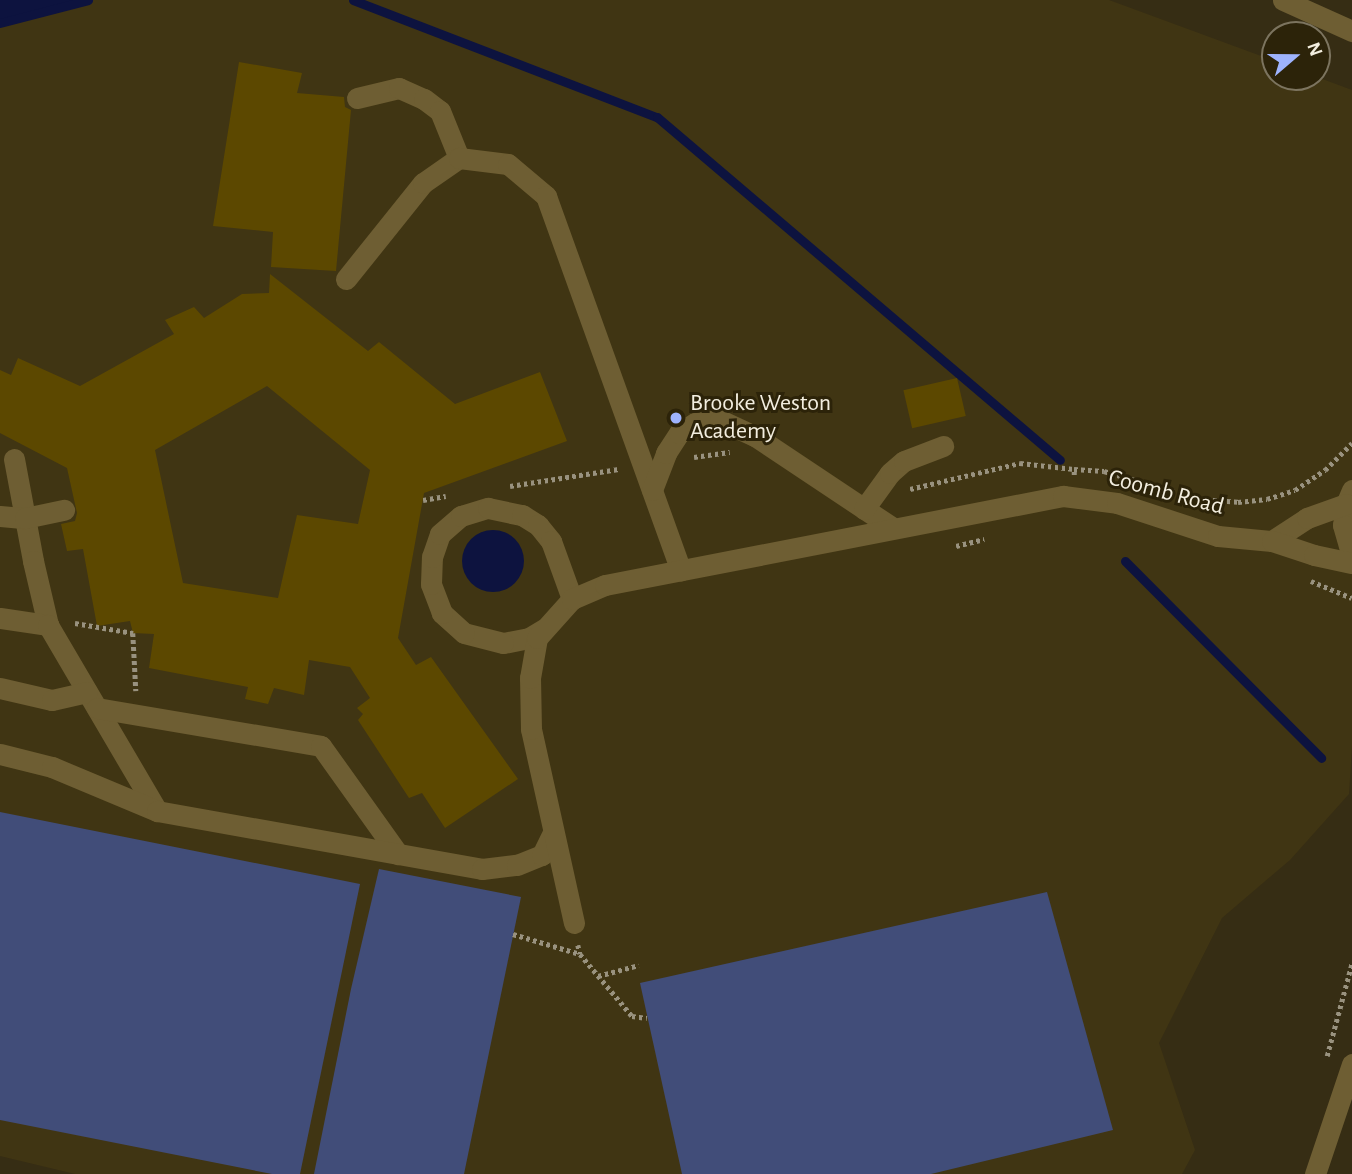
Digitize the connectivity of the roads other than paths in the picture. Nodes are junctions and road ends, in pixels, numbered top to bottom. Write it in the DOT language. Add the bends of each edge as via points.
graph roads {
  1 [pos="1283,0"];
  2 [pos="1352,31"];
  3 [pos="357,98"];
  4 [pos="459,158"];
  5 [pos="346,279"];
  6 [pos="943,446"];
  7 [pos="14,459"];
  8 [pos="652,490"];
  9 [pos="1349,497"];
  10 [pos="864,509"];
  11 [pos="64,510"];
  12 [pos="0,516"];
  13 [pos="25,518"];
  14 [pos="893,528"];
  15 [pos="1272,541"];
  16 [pos="1352,555"];
  17 [pos="1352,563"];
  18 [pos="681,570"];
  19 [pos="572,599"];
  20 [pos="0,618"];
  21 [pos="48,622"];
  22 [pos="544,629"];
  23 [pos="0,688"];
  24 [pos="92,700"];
  25 [pos="0,754"];
  26 [pos="157,811"];
  27 [pos="554,832"];
  28 [pos="398,854"];
  29 [pos="574,923"];
  30 [pos="1352,1064"];
  31 [pos="1315,1174"];
  1 -- 2 [label="street"];
  3 -- 4 [label="street" via="399,88 424,99 440,111"];
  4 -- 5 [label="street" via="423,183"];
  4 -- 8 [label="street" via="508,164 546,196"];
  6 -- 10 [label="street" via="904,461"];
  7 -- 13 [label="street"];
  8 -- 10 [label="street" via="679,433 708,420 733,423"];
  8 -- 18 [label="street"];
  9 -- 15 [label="street"];
  9 -- 16 [label="street" via="1343,525"];
  10 -- 14 [label="street"];
  11 -- 13 [label="street"];
  12 -- 13 [label="street"];
  13 -- 21 [label="street"];
  14 -- 15 [label="street, Coomb Road" via="1063,496 1116,503 1218,536"];
  14 -- 18 [label="street, Coomb Road"];
  15 -- 17 [label="street, Coomb Road"];
  18 -- 19 [label="street, Coomb Road" via="606,585"];
  19 -- 22 [label="street"];
  19 -- 22 [label="street" via="551,541 522,514 488,508 461,516 440,534 432,557 431,584 442,613 464,633 503,643 529,638"];
  20 -- 21 [label="street"];
  21 -- 24 [label="street"];
  22 -- 27 [label="street" via="537,638 530,678 531,729"];
  23 -- 24 [label="street" via="52,700"];
  24 -- 26 [label="street"];
  24 -- 28 [label="street" via="137,715 321,746"];
  25 -- 26 [label="street" via="52,767"];
  26 -- 28 [label="street"];
  27 -- 28 [label="street" via="542,855 517,865 482,869"];
  27 -- 29 [label="street"];
  30 -- 31 [label="street"];
}
